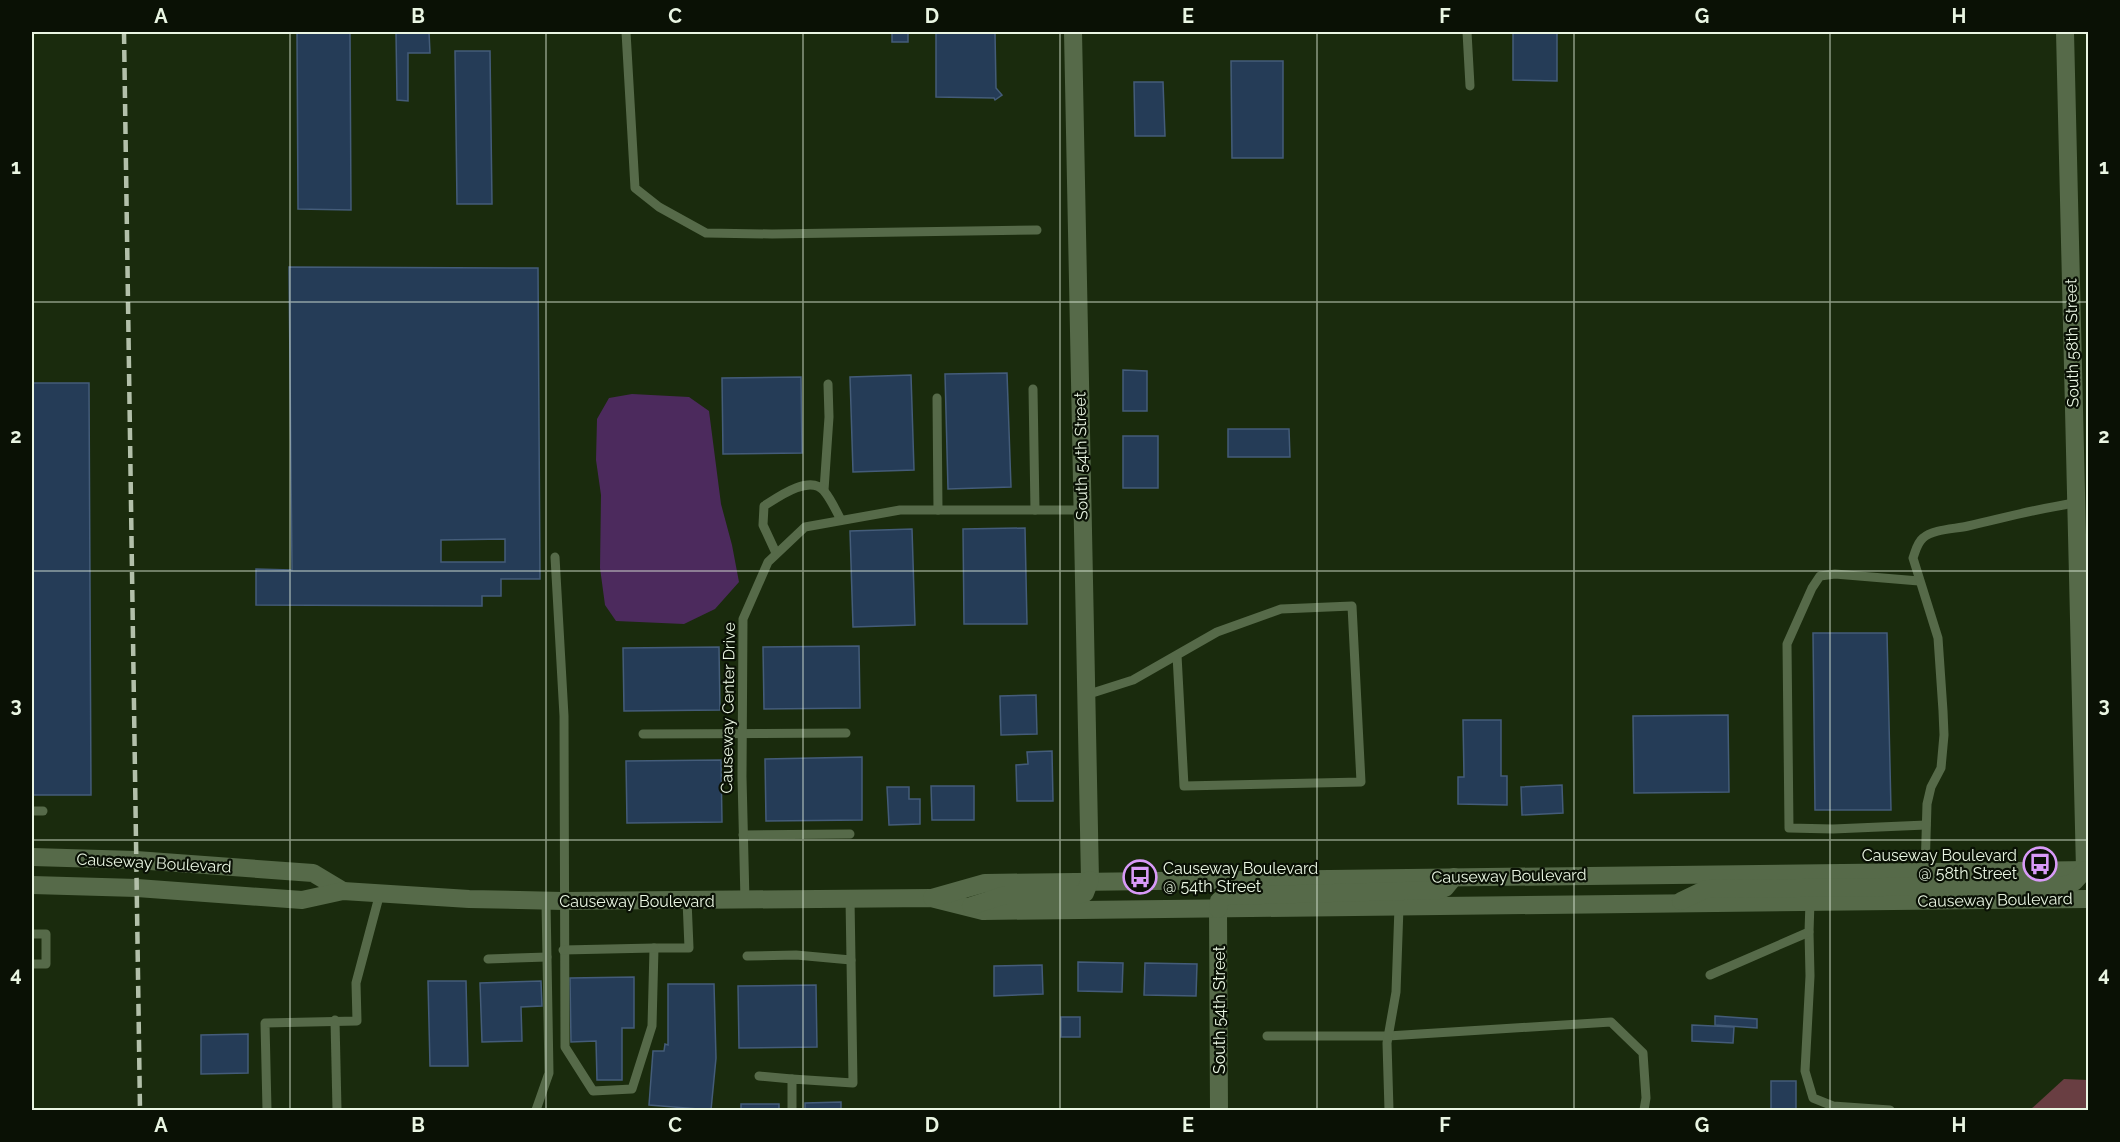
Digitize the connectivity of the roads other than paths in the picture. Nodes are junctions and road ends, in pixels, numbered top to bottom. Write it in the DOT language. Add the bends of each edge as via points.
graph roads {
  1 [pos="626,32"];
  2 [pos="1072,32"];
  3 [pos="1467,32"];
  4 [pos="2065,32"];
  5 [pos="1470,86"];
  6 [pos="1037,230"];
  7 [pos="828,384"];
  8 [pos="1033,389"];
  9 [pos="937,398"];
  10 [pos="824,490"];
  11 [pos="2076,503"];
  12 [pos="938,510"];
  13 [pos="1035,510"];
  14 [pos="1082,510"];
  15 [pos="841,520"];
  16 [pos="776,553"];
  17 [pos="555,557"];
  18 [pos="1919,581"];
  19 [pos="1177,655"];
  20 [pos="1086,695"];
  21 [pos="846,733"];
  22 [pos="643,734"];
  23 [pos="742,734"];
  24 [pos="32,811"];
  25 [pos="43,811"];
  26 [pos="1926,825"];
  27 [pos="850,834"];
  28 [pos="743,836"];
  29 [pos="32,857"];
  30 [pos="2087,870"];
  31 [pos="1925,872"];
  32 [pos="1454,877"];
  33 [pos="1090,880"];
  34 [pos="32,885"];
  35 [pos="343,891"];
  36 [pos="380,893"];
  37 [pos="931,898"];
  38 [pos="850,899"];
  39 [pos="2088,899"];
  40 [pos="687,900"];
  41 [pos="555,901"];
  42 [pos="744,901"];
  43 [pos="1810,902"];
  44 [pos="1677,904"];
  45 [pos="967,907"];
  46 [pos="1399,907"];
  47 [pos="1218,909"];
  48 [pos="1809,932"];
  49 [pos="32,934"];
  50 [pos="654,948"];
  51 [pos="563,950"];
  52 [pos="747,956"];
  53 [pos="547,957"];
  54 [pos="488,959"];
  55 [pos="850,960"];
  56 [pos="32,964"];
  57 [pos="1710,975"];
  58 [pos="335,1020"];
  59 [pos="1267,1036"];
  60 [pos="1388,1036"];
  61 [pos="759,1076"];
  62 [pos="792,1079"];
  63 [pos="267,1110"];
  64 [pos="337,1110"];
  65 [pos="536,1110"];
  66 [pos="792,1110"];
  67 [pos="1220,1110"];
  68 [pos="1389,1110"];
  69 [pos="1644,1110"];
  70 [pos="1890,1110"];
  1 -- 6 [label="lane" via="635,188 659,207 706,233"];
  2 -- 14 [label="main road, South 54th Street"];
  3 -- 5 [label="lane"];
  4 -- 11 [label="main road, South 58th Street"];
  7 -- 10 [label="lane"];
  8 -- 13 [label="lane"];
  9 -- 12 [label="lane"];
  10 -- 15 [label="lane"];
  10 -- 16 [label="lane" via="807,484 764,506 763,525"];
  11 -- 18 [label="lane" via="1925,536 1917,544 1913,558"];
  11 -- 30 [label="main road, South 58th Street"];
  12 -- 13 [label="lane, Causeway Center Drive"];
  12 -- 15 [label="lane, Causeway Center Drive" via="900,510"];
  13 -- 14 [label="lane, Causeway Center Drive"];
  14 -- 20 [label="main road, South 54th Street"];
  15 -- 16 [label="lane, Causeway Center Drive" via="805,527"];
  16 -- 23 [label="lane, Causeway Center Drive" via="742,619"];
  17 -- 41 [label="lane" via="564,716"];
  18 -- 26 [label="lane" via="1938,638 1944,735 1941,768 1931,787"];
  18 -- 26 [label="lane" via="1835,574 1820,576 1812,588 1787,644 1789,828"];
  19 -- 19 [label="lane" via="1217,632 1281,609 1352,606 1361,782 1184,786"];
  19 -- 20 [label="lane" via="1133,680"];
  20 -- 33 [label="main road, South 54th Street"];
  21 -- 23 [label="lane"];
  22 -- 23 [label="lane"];
  23 -- 28 [label="lane, Causeway Center Drive"];
  24 -- 25 [label="lane"];
  26 -- 31 [label="lane"];
  27 -- 28 [label="lane"];
  28 -- 42 [label="lane, Causeway Center Drive"];
  29 -- 35 [label="main road, Causeway Boulevard" via="313,873"];
  30 -- 31 [label="main road, Causeway Boulevard"];
  30 -- 44 [label="main road" via="2065,885 1706,889"];
  31 -- 32 [label="main road, Causeway Boulevard"];
  32 -- 33 [label="main road, Causeway Boulevard"];
  32 -- 47 [label="main road" via="1440,890 1225,896"];
  33 -- 37 [label="main road, Causeway Boulevard" via="985,883"];
  33 -- 45 [label="main road" via="1085,893 1077,895 1005,896"];
  34 -- 35 [label="main road, Causeway Boulevard" via="302,900"];
  35 -- 36 [label="main road, Causeway Boulevard"];
  36 -- 41 [label="main road, Causeway Boulevard"];
  36 -- 58 [label="lane" via="356,983 357,1021"];
  37 -- 38 [label="main road, Causeway Boulevard"];
  37 -- 45 [label="main road, Causeway Boulevard"];
  38 -- 42 [label="main road, Causeway Boulevard"];
  38 -- 55 [label="lane"];
  39 -- 43 [label="main road, Causeway Boulevard"];
  40 -- 41 [label="main road, Causeway Boulevard"];
  40 -- 42 [label="main road, Causeway Boulevard"];
  40 -- 50 [label="lane" via="689,948"];
  41 -- 51 [label="lane"];
  41 -- 53 [label="lane"];
  43 -- 44 [label="main road, Causeway Boulevard"];
  43 -- 48 [label="lane"];
  44 -- 46 [label="main road, Causeway Boulevard"];
  45 -- 47 [label="main road, Causeway Boulevard" via="983,911"];
  46 -- 47 [label="main road, Causeway Boulevard"];
  46 -- 60 [label="lane" via="1396,992"];
  47 -- 67 [label="main road, South 54th Street"];
  48 -- 57 [label="lane"];
  48 -- 70 [label="lane" via="1805,1071 1813,1098 1833,1106"];
  49 -- 56 [label="lane" via="46,934 46,964"];
  50 -- 51 [label="lane"];
  50 -- 51 [label="lane" via="652,1026 632,1089 593,1091 565,1047"];
  52 -- 55 [label="lane"];
  53 -- 54 [label="lane"];
  53 -- 65 [label="lane" via="549,1072"];
  55 -- 62 [label="lane" via="853,1083"];
  58 -- 63 [label="lane" via="265,1023"];
  58 -- 64 [label="lane"];
  59 -- 60 [label="lane"];
  60 -- 68 [label="lane"];
  60 -- 69 [label="lane" via="1611,1022 1643,1053"];
  61 -- 62 [label="lane"];
  62 -- 66 [label="lane"];
}
